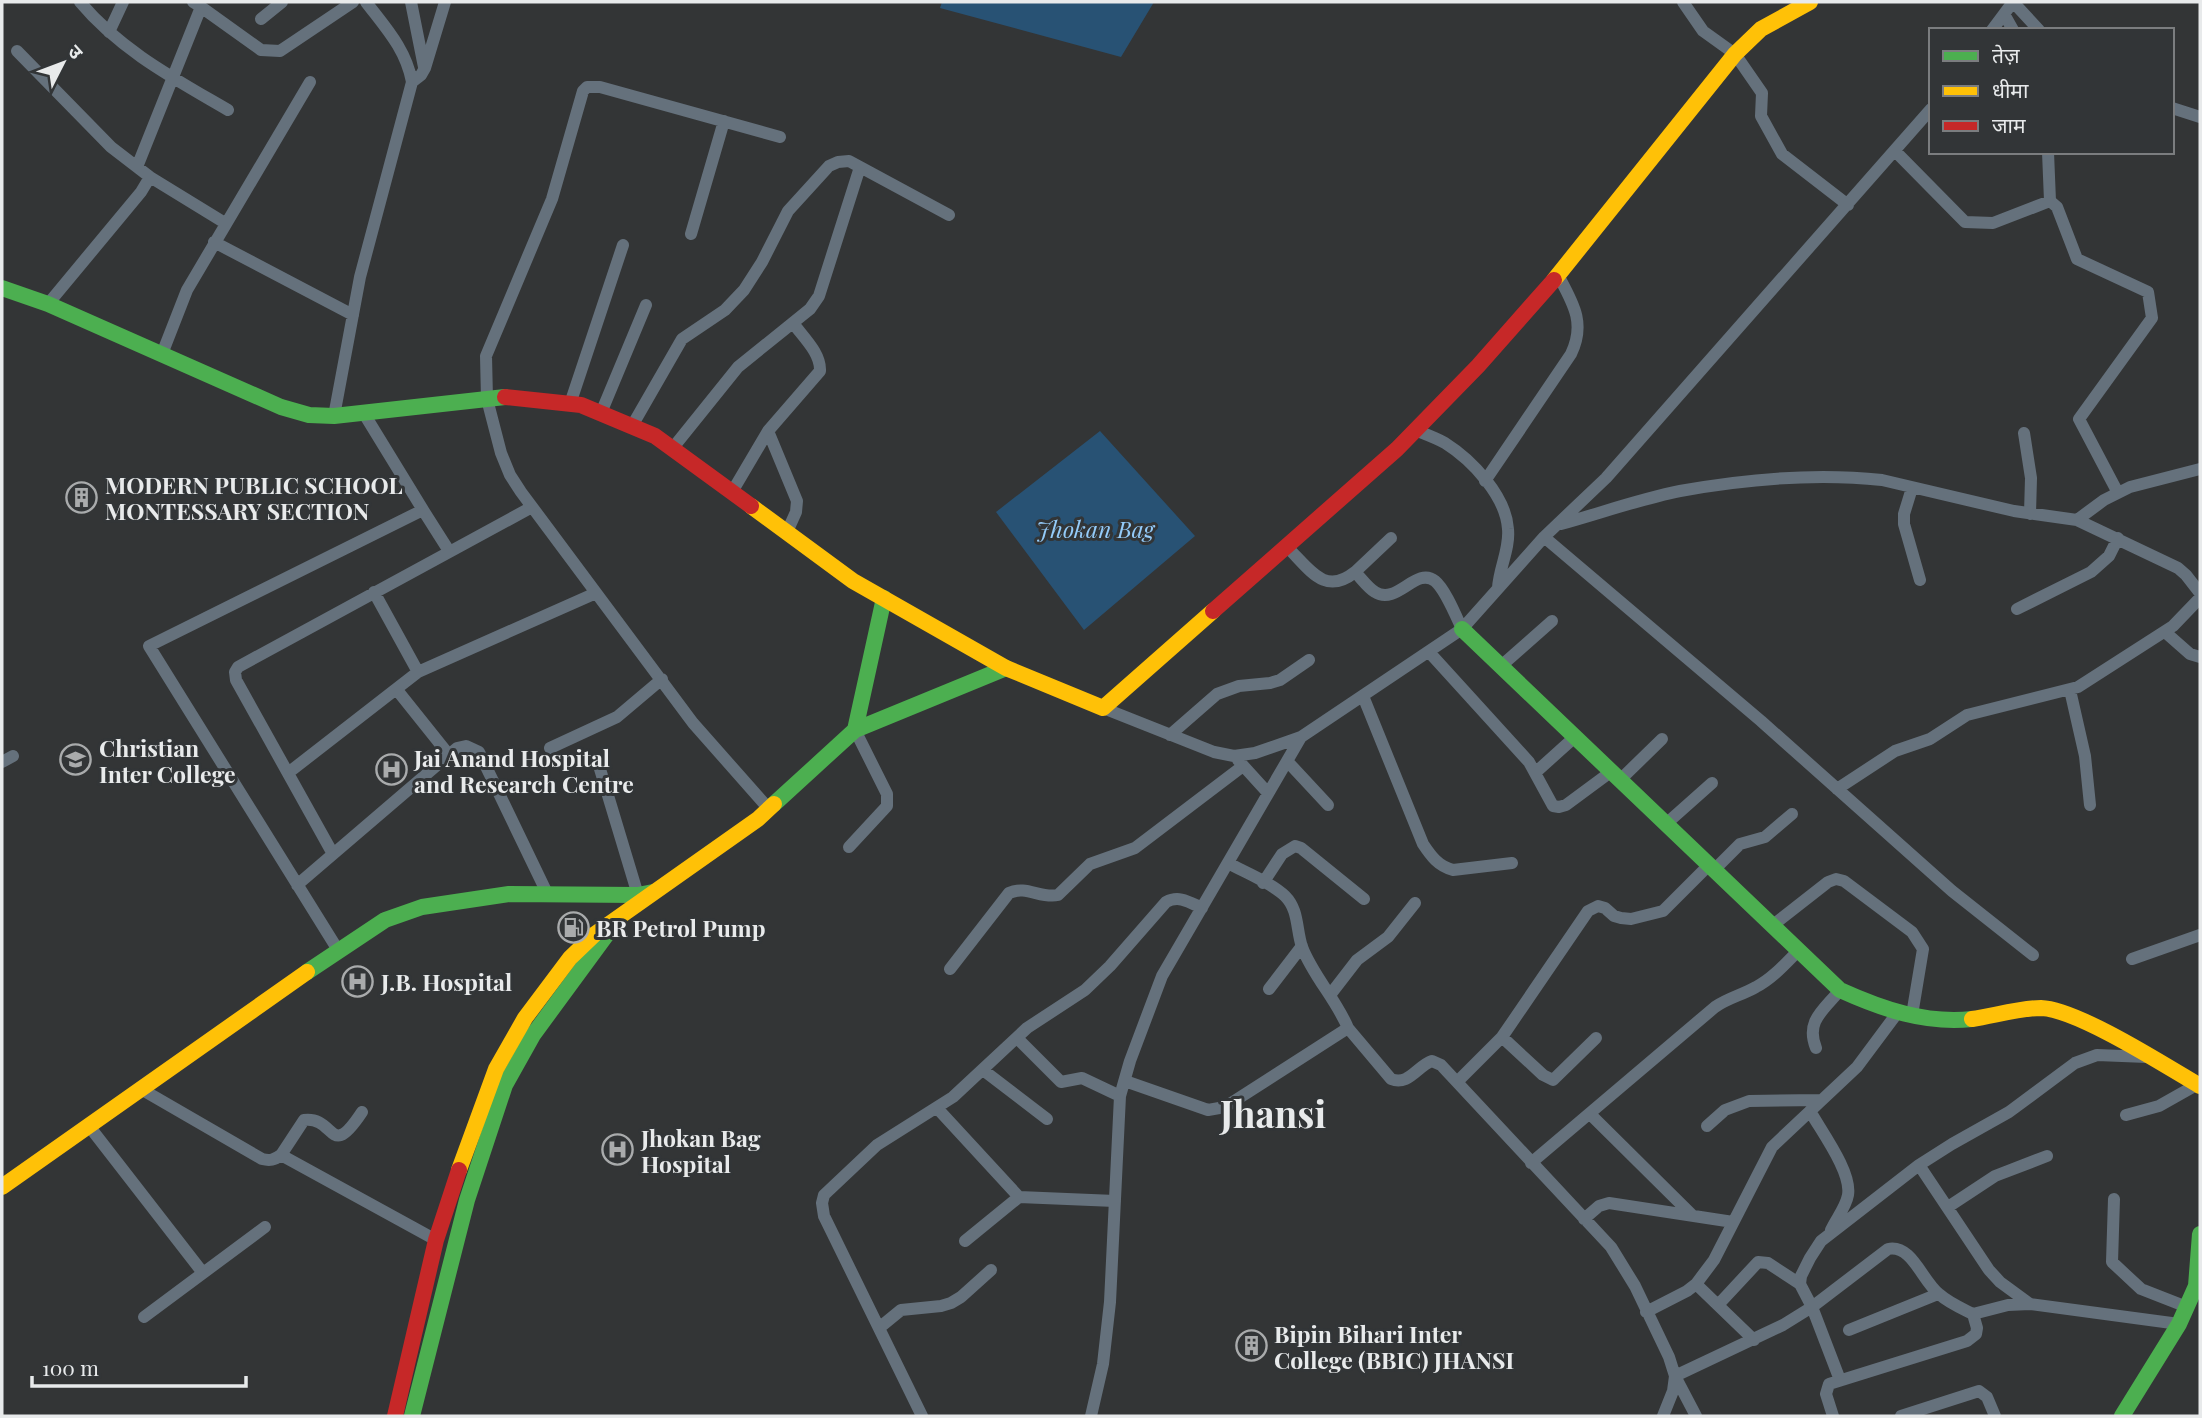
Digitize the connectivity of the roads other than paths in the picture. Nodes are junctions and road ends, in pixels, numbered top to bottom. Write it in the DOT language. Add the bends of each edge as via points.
graph roads {
  1 [pos="80,2"];
  2 [pos="123,2"];
  3 [pos="282,2"];
  4 [pos="353,2"];
  5 [pos="366,2"];
  6 [pos="411,2"];
  7 [pos="445,2"];
  8 [pos="1683,2"];
  9 [pos="1810,2"];
  10 [pos="2013,2"];
  11 [pos="197,4"];
  12 [pos="2004,14"];
  13 [pos="261,19"];
  14 [pos="1994,28"];
  15 [pos="2012,28"];
  16 [pos="2037,28"];
  17 [pos="109,32"];
  18 [pos="18,51"];
  19 [pos="1735,54"];
  20 [pos="425,68"];
  21 [pos="171,77"];
  22 [pos="310,82"];
  23 [pos="412,82"];
  24 [pos="2174,108"];
  25 [pos="228,110"];
  26 [pos="1929,111"];
  27 [pos="2200,117"];
  28 [pos="724,121"];
  29 [pos="780,137"];
  30 [pos="1895,151"];
  31 [pos="2048,154"];
  32 [pos="137,166"];
  33 [pos="860,167"];
  34 [pos="150,177"];
  35 [pos="2050,201"];
  36 [pos="1848,205"];
  37 [pos="950,215"];
  38 [pos="225,223"];
  39 [pos="691,234"];
  40 [pos="214,242"];
  41 [pos="623,246"];
  42 [pos="1559,275"];
  43 [pos="2,288"];
  44 [pos="48,304"];
  45 [pos="646,305"];
  46 [pos="353,315"];
  47 [pos="793,323"];
  48 [pos="162,354"];
  49 [pos="487,399"];
  50 [pos="570,404"];
  51 [pos="363,412"];
  52 [pos="601,413"];
  53 [pos="334,416"];
  54 [pos="632,426"];
  55 [pos="1416,430"];
  56 [pos="768,431"];
  57 [pos="2024,433"];
  58 [pos="672,449"];
  59 [pos="2200,469"];
  60 [pos="1485,481"];
  61 [pos="1912,488"];
  62 [pos="732,492"];
  63 [pos="2118,493"];
  64 [pos="532,507"];
  65 [pos="423,510"];
  66 [pos="2030,514"];
  67 [pos="2077,520"];
  68 [pos="1558,525"];
  69 [pos="787,532"];
  70 [pos="1544,537"];
  71 [pos="1391,538"];
  72 [pos="2118,538"];
  73 [pos="1286,546"];
  74 [pos="449,551"];
  75 [pos="1355,572"];
  76 [pos="1920,580"];
  77 [pos="1498,588"];
  78 [pos="374,592"];
  79 [pos="596,593"];
  80 [pos="2200,596"];
  81 [pos="884,598"];
  82 [pos="2017,609"];
  83 [pos="1552,621"];
  84 [pos="1462,629"];
  85 [pos="2165,632"];
  86 [pos="1429,652"];
  87 [pos="2200,657"];
  88 [pos="1309,660"];
  89 [pos="1502,666"];
  90 [pos="1006,668"];
  91 [pos="418,672"];
  92 [pos="662,680"];
  93 [pos="397,690"];
  94 [pos="2070,690"];
  95 [pos="1363,696"];
  96 [pos="1103,708"];
  97 [pos="855,730"];
  98 [pos="1170,734"];
  99 [pos="1576,736"];
  100 [pos="1301,737"];
  101 [pos="1662,739"];
  102 [pos="550,748"];
  103 [pos="449,755"];
  104 [pos="597,759"];
  105 [pos="1238,761"];
  106 [pos="1287,761"];
  107 [pos="1536,772"];
  108 [pos="288,773"];
  109 [pos="1617,775"];
  110 [pos="1712,783"];
  111 [pos="1837,789"];
  112 [pos="1268,793"];
  113 [pos="1328,805"];
  114 [pos="2090,805"];
  115 [pos="769,809"];
  116 [pos="1792,814"];
  117 [pos="1667,823"];
  118 [pos="849,847"];
  119 [pos="333,854"];
  120 [pos="1228,863"];
  121 [pos="1512,863"];
  122 [pos="1713,867"];
  123 [pos="1263,883"];
  124 [pos="297,885"];
  125 [pos="656,892"];
  126 [pos="547,893"];
  127 [pos="638,895"];
  128 [pos="1364,899"];
  129 [pos="1415,903"];
  130 [pos="1202,908"];
  131 [pos="617,920"];
  132 [pos="1773,925"];
  133 [pos="2200,935"];
  134 [pos="1301,946"];
  135 [pos="338,950"];
  136 [pos="1799,950"];
  137 [pos="2033,955"];
  138 [pos="2132,959"];
  139 [pos="950,969"];
  140 [pos="1269,989"];
  141 [pos="1840,990"];
  142 [pos="1330,995"];
  143 [pos="1905,1014"];
  144 [pos="1348,1028"];
  145 [pos="1502,1037"];
  146 [pos="1017,1038"];
  147 [pos="1596,1038"];
  148 [pos="1816,1048"];
  149 [pos="2147,1057"];
  150 [pos="983,1070"];
  151 [pos="1125,1082"];
  152 [pos="1457,1082"];
  153 [pos="2199,1085"];
  154 [pos="141,1089"];
  155 [pos="1120,1096"];
  156 [pos="1821,1100"];
  157 [pos="937,1108"];
  158 [pos="1810,1111"];
  159 [pos="362,1112"];
  160 [pos="1590,1114"];
  161 [pos="2126,1115"];
  162 [pos="1047,1119"];
  163 [pos="89,1126"];
  164 [pos="1707,1126"];
  165 [pos="281,1155"];
  166 [pos="2047,1156"];
  167 [pos="1531,1163"];
  168 [pos="1919,1165"];
  169 [pos="2,1187"];
  170 [pos="1019,1198"];
  171 [pos="2114,1199"];
  172 [pos="1115,1201"];
  173 [pos="1948,1207"];
  174 [pos="1693,1216"];
  175 [pos="1584,1219"];
  176 [pos="1733,1222"];
  177 [pos="265,1227"];
  178 [pos="1829,1233"];
  179 [pos="2200,1234"];
  180 [pos="436,1240"];
  181 [pos="965,1241"];
  182 [pos="990,1270"];
  183 [pos="203,1273"];
  184 [pos="1696,1284"];
  185 [pos="1800,1284"];
  186 [pos="2198,1289"];
  187 [pos="1938,1294"];
  188 [pos="2030,1304"];
  189 [pos="1718,1305"];
  190 [pos="1812,1307"];
  191 [pos="2187,1307"];
  192 [pos="1646,1311"];
  193 [pos="1973,1314"];
  194 [pos="145,1317"];
  195 [pos="2179,1324"];
  196 [pos="879,1328"];
  197 [pos="1849,1330"];
  198 [pos="1754,1340"];
  199 [pos="1675,1376"];
  200 [pos="1840,1380"];
  201 [pos="395,1416"];
  202 [pos="412,1416"];
  203 [pos="922,1416"];
  204 [pos="1091,1416"];
  205 [pos="1662,1416"];
  206 [pos="1696,1416"];
  207 [pos="1833,1416"];
  208 [pos="1901,1416"];
  209 [pos="1995,1416"];
  210 [pos="2122,1416"];
  1 -- 17 [label="street"];
  2 -- 17 [label="street"];
  3 -- 13 [label="street"];
  4 -- 11 [label="street" via="280,51 271,52 261,50"];
  5 -- 23 [label="street" via="398,44"];
  6 -- 20 [label="street"];
  7 -- 20 [label="street"];
  8 -- 19 [label="street" via="1703,31"];
  9 -- 19 [label="street" via="1761,29"];
  10 -- 12 [label="street"];
  10 -- 16 [label="street"];
  11 -- 21 [label="street"];
  12 -- 14 [label="street"];
  12 -- 15 [label="street"];
  17 -- 21 [label="street"];
  18 -- 32 [label="street" via="111,147"];
  19 -- 36 [label="street" via="1762,93 1761,116 1782,154"];
  19 -- 42 [label="street"];
  20 -- 23 [label="street"];
  21 -- 25 [label="street"];
  21 -- 32 [label="street"];
  22 -- 38 [label="street"];
  23 -- 46 [label="street"];
  24 -- 27 [label="street"];
  26 -- 30 [label="street"];
  28 -- 29 [label="street"];
  28 -- 39 [label="street"];
  28 -- 49 [label="street" via="600,87 583,91 552,199 490,342 485,370"];
  30 -- 35 [label="street" via="1965,222 1993,223"];
  30 -- 36 [label="street"];
  31 -- 35 [label="street"];
  32 -- 34 [label="street"];
  33 -- 37 [label="street"];
  33 -- 47 [label="street" via="819,296"];
  33 -- 54 [label="street" via="849,161 830,166 788,211 754,276 725,310 682,339"];
  34 -- 38 [label="street"];
  34 -- 44 [label="street"];
  35 -- 63 [label="street" via="2057,207 2077,259 2148,292 2152,318 2079,419"];
  36 -- 68 [label="street" via="1606,478"];
  38 -- 40 [label="street"];
  40 -- 46 [label="street"];
  40 -- 48 [label="street" via="187,290"];
  41 -- 50 [label="street"];
  42 -- 55 [label="street"];
  42 -- 60 [label="street" via="1573,303 1577,340"];
  43 -- 44 [label="street"];
  44 -- 48 [label="street"];
  45 -- 52 [label="street"];
  46 -- 53 [label="street"];
  47 -- 56 [label="street" via="817,355 820,371"];
  47 -- 58 [label="street" via="738,367"];
  48 -- 53 [label="street" via="282,407"];
  49 -- 50 [label="street"];
  49 -- 51 [label="street"];
  49 -- 64 [label="street" via="510,475"];
  50 -- 52 [label="street"];
  51 -- 53 [label="street"];
  51 -- 65 [label="street"];
  52 -- 54 [label="street"];
  54 -- 58 [label="street"];
  55 -- 60 [label="street" via="1456,450"];
  55 -- 73 [label="street"];
  56 -- 62 [label="street"];
  56 -- 69 [label="street" via="797,501"];
  57 -- 66 [label="street" via="2031,478"];
  58 -- 62 [label="street"];
  59 -- 63 [label="street"];
  60 -- 77 [label="street" via="1508,528"];
  61 -- 66 [label="street"];
  61 -- 68 [label="street" via="1862,478 1763,479 1678,492"];
  61 -- 76 [label="street" via="1904,524"];
  62 -- 69 [label="street"];
  63 -- 67 [label="street"];
  64 -- 74 [label="street"];
  64 -- 79 [label="street"];
  65 -- 74 [label="street"];
  65 -- 124 [label="street" via="149,646"];
  66 -- 67 [label="street"];
  67 -- 72 [label="street"];
  68 -- 70 [label="street"];
  69 -- 81 [label="street"];
  70 -- 77 [label="street"];
  70 -- 111 [label="street"];
  71 -- 75 [label="street"];
  72 -- 80 [label="street" via="2178,568"];
  72 -- 82 [label="street" via="2109,556 2091,572"];
  73 -- 75 [label="street" via="1328,583 1345,580"];
  73 -- 96 [label="street"];
  74 -- 78 [label="street"];
  75 -- 84 [label="street" via="1383,595 1425,577 1433,578"];
  77 -- 84 [label="street"];
  78 -- 91 [label="street"];
  78 -- 108 [label="street" via="244,662 235,673"];
  79 -- 91 [label="street"];
  79 -- 92 [label="street"];
  80 -- 85 [label="street"];
  81 -- 90 [label="street"];
  81 -- 97 [label="street"];
  83 -- 89 [label="street"];
  84 -- 86 [label="street"];
  84 -- 89 [label="street"];
  85 -- 87 [label="street"];
  85 -- 94 [label="street"];
  86 -- 95 [label="street"];
  86 -- 107 [label="street"];
  88 -- 98 [label="street" via="1280,680 1217,694"];
  89 -- 99 [label="street"];
  90 -- 96 [label="street"];
  90 -- 97 [label="street"];
  91 -- 93 [label="street"];
  92 -- 102 [label="street" via="617,717"];
  92 -- 115 [label="street" via="693,723"];
  93 -- 103 [label="street"];
  93 -- 108 [label="street"];
  94 -- 111 [label="street" via="1967,715 1930,739 1895,751"];
  94 -- 114 [label="street"];
  95 -- 100 [label="street"];
  95 -- 121 [label="street" via="1423,844 1433,858 1453,870"];
  96 -- 98 [label="street"];
  97 -- 115 [label="street"];
  97 -- 118 [label="street" via="887,794 887,806"];
  98 -- 105 [label="street"];
  99 -- 107 [label="street"];
  99 -- 109 [label="street"];
  100 -- 105 [label="street"];
  100 -- 106 [label="street"];
  101 -- 109 [label="street"];
  103 -- 119 [label="street"];
  103 -- 126 [label="street" via="466,746 479,752"];
  104 -- 127 [label="street"];
  105 -- 112 [label="street"];
  105 -- 139 [label="street" via="1135,848 1090,864 1058,895 1023,890 1009,893"];
  106 -- 112 [label="street"];
  106 -- 113 [label="street"];
  107 -- 109 [label="street" via="1553,806 1559,807"];
  108 -- 119 [label="street"];
  109 -- 117 [label="street"];
  110 -- 117 [label="street"];
  111 -- 137 [label="street" via="1952,891"];
  112 -- 120 [label="street"];
  115 -- 125 [label="street"];
  116 -- 122 [label="street" via="1765,836 1740,844"];
  117 -- 122 [label="street"];
  119 -- 124 [label="street"];
  120 -- 123 [label="street"];
  120 -- 130 [label="street"];
  122 -- 132 [label="street"];
  122 -- 145 [label="street" via="1663,911 1631,919 1598,906 1588,911"];
  123 -- 128 [label="street" via="1282,854 1295,846"];
  123 -- 134 [label="street" via="1292,904"];
  124 -- 135 [label="street"];
  125 -- 127 [label="street"];
  125 -- 131 [label="street"];
  126 -- 127 [label="street"];
  126 -- 135 [label="street" via="422,906 385,920"];
  129 -- 142 [label="street" via="1388,937 1357,960"];
  130 -- 146 [label="street" via="1182,899 1166,902 1092,984"];
  130 -- 151 [label="street" via="1162,976"];
  131 -- 180 [label="street" via="570,958 510,1043 496,1069"];
  131 -- 202 [label="street" via="533,1034 489,1124"];
  132 -- 136 [label="street"];
  132 -- 143 [label="street" via="1828,882 1844,881 1912,932 1923,949"];
  133 -- 138 [label="street"];
  134 -- 140 [label="street"];
  134 -- 142 [label="street"];
  135 -- 154 [label="street"];
  136 -- 141 [label="street"];
  136 -- 160 [label="street" via="1765,982 1715,1007"];
  141 -- 143 [label="street"];
  141 -- 148 [label="street" via="1814,1022 1811,1037"];
  142 -- 144 [label="street"];
  143 -- 149 [label="street" via="1960,1020 2053,1009"];
  143 -- 156 [label="street"];
  144 -- 151 [label="street" via="1224,1107 1208,1110"];
  144 -- 152 [label="street" via="1391,1079 1407,1080 1432,1061"];
  145 -- 147 [label="street" via="1553,1080"];
  145 -- 152 [label="street"];
  146 -- 150 [label="street"];
  146 -- 155 [label="street" via="1061,1082 1082,1079"];
  149 -- 153 [label="street"];
  149 -- 168 [label="street" via="2097,1055 2075,1063 2009,1112"];
  150 -- 157 [label="street"];
  150 -- 162 [label="street"];
  151 -- 155 [label="street"];
  152 -- 167 [label="street"];
  153 -- 161 [label="street" via="2159,1106"];
  154 -- 163 [label="street"];
  154 -- 165 [label="street" via="261,1159 275,1160"];
  155 -- 172 [label="street"];
  156 -- 158 [label="street"];
  156 -- 164 [label="street" via="1749,1101 1725,1110"];
  157 -- 170 [label="street"];
  157 -- 196 [label="street" via="877,1145 824,1195 824,1216"];
  158 -- 176 [label="street" via="1772,1147"];
  158 -- 178 [label="street" via="1845,1172 1848,1186 1848,1197"];
  159 -- 165 [label="street" via="343,1136 304,1120"];
  160 -- 167 [label="street"];
  160 -- 174 [label="street"];
  163 -- 169 [label="street"];
  163 -- 183 [label="street"];
  165 -- 180 [label="street"];
  166 -- 173 [label="street" via="1980,1184"];
  167 -- 175 [label="street"];
  168 -- 173 [label="street"];
  168 -- 178 [label="street"];
  170 -- 172 [label="street"];
  170 -- 181 [label="street"];
  171 -- 191 [label="street" via="2112,1262 2141,1289"];
  172 -- 204 [label="street" via="1110,1302"];
  173 -- 188 [label="street" via="1989,1270"];
  174 -- 175 [label="street" via="1609,1203"];
  174 -- 176 [label="street"];
  175 -- 192 [label="street" via="1627,1270"];
  176 -- 184 [label="street"];
  177 -- 183 [label="street"];
  178 -- 185 [label="street" via="1810,1258"];
  179 -- 186 [label="street"];
  180 -- 201 [label="street"];
  182 -- 196 [label="street" via="951,1303 901,1310"];
  183 -- 194 [label="street"];
  184 -- 189 [label="street"];
  184 -- 192 [label="street"];
  185 -- 189 [label="street" via="1768,1263 1758,1262"];
  185 -- 190 [label="street"];
  186 -- 191 [label="street"];
  187 -- 190 [label="street" via="1896,1247"];
  187 -- 193 [label="street"];
  187 -- 197 [label="street"];
  188 -- 193 [label="street"];
  188 -- 195 [label="street"];
  189 -- 198 [label="street"];
  190 -- 198 [label="street"];
  190 -- 200 [label="street"];
  191 -- 195 [label="street"];
  192 -- 199 [label="street"];
  193 -- 200 [label="street" via="1976,1334 1967,1340"];
  195 -- 210 [label="street"];
  196 -- 203 [label="street"];
  198 -- 199 [label="street"];
  199 -- 205 [label="street"];
  199 -- 206 [label="street"];
  200 -- 207 [label="street" via="1826,1389"];
  208 -- 209 [label="street" via="1979,1391 1987,1397"];
}
